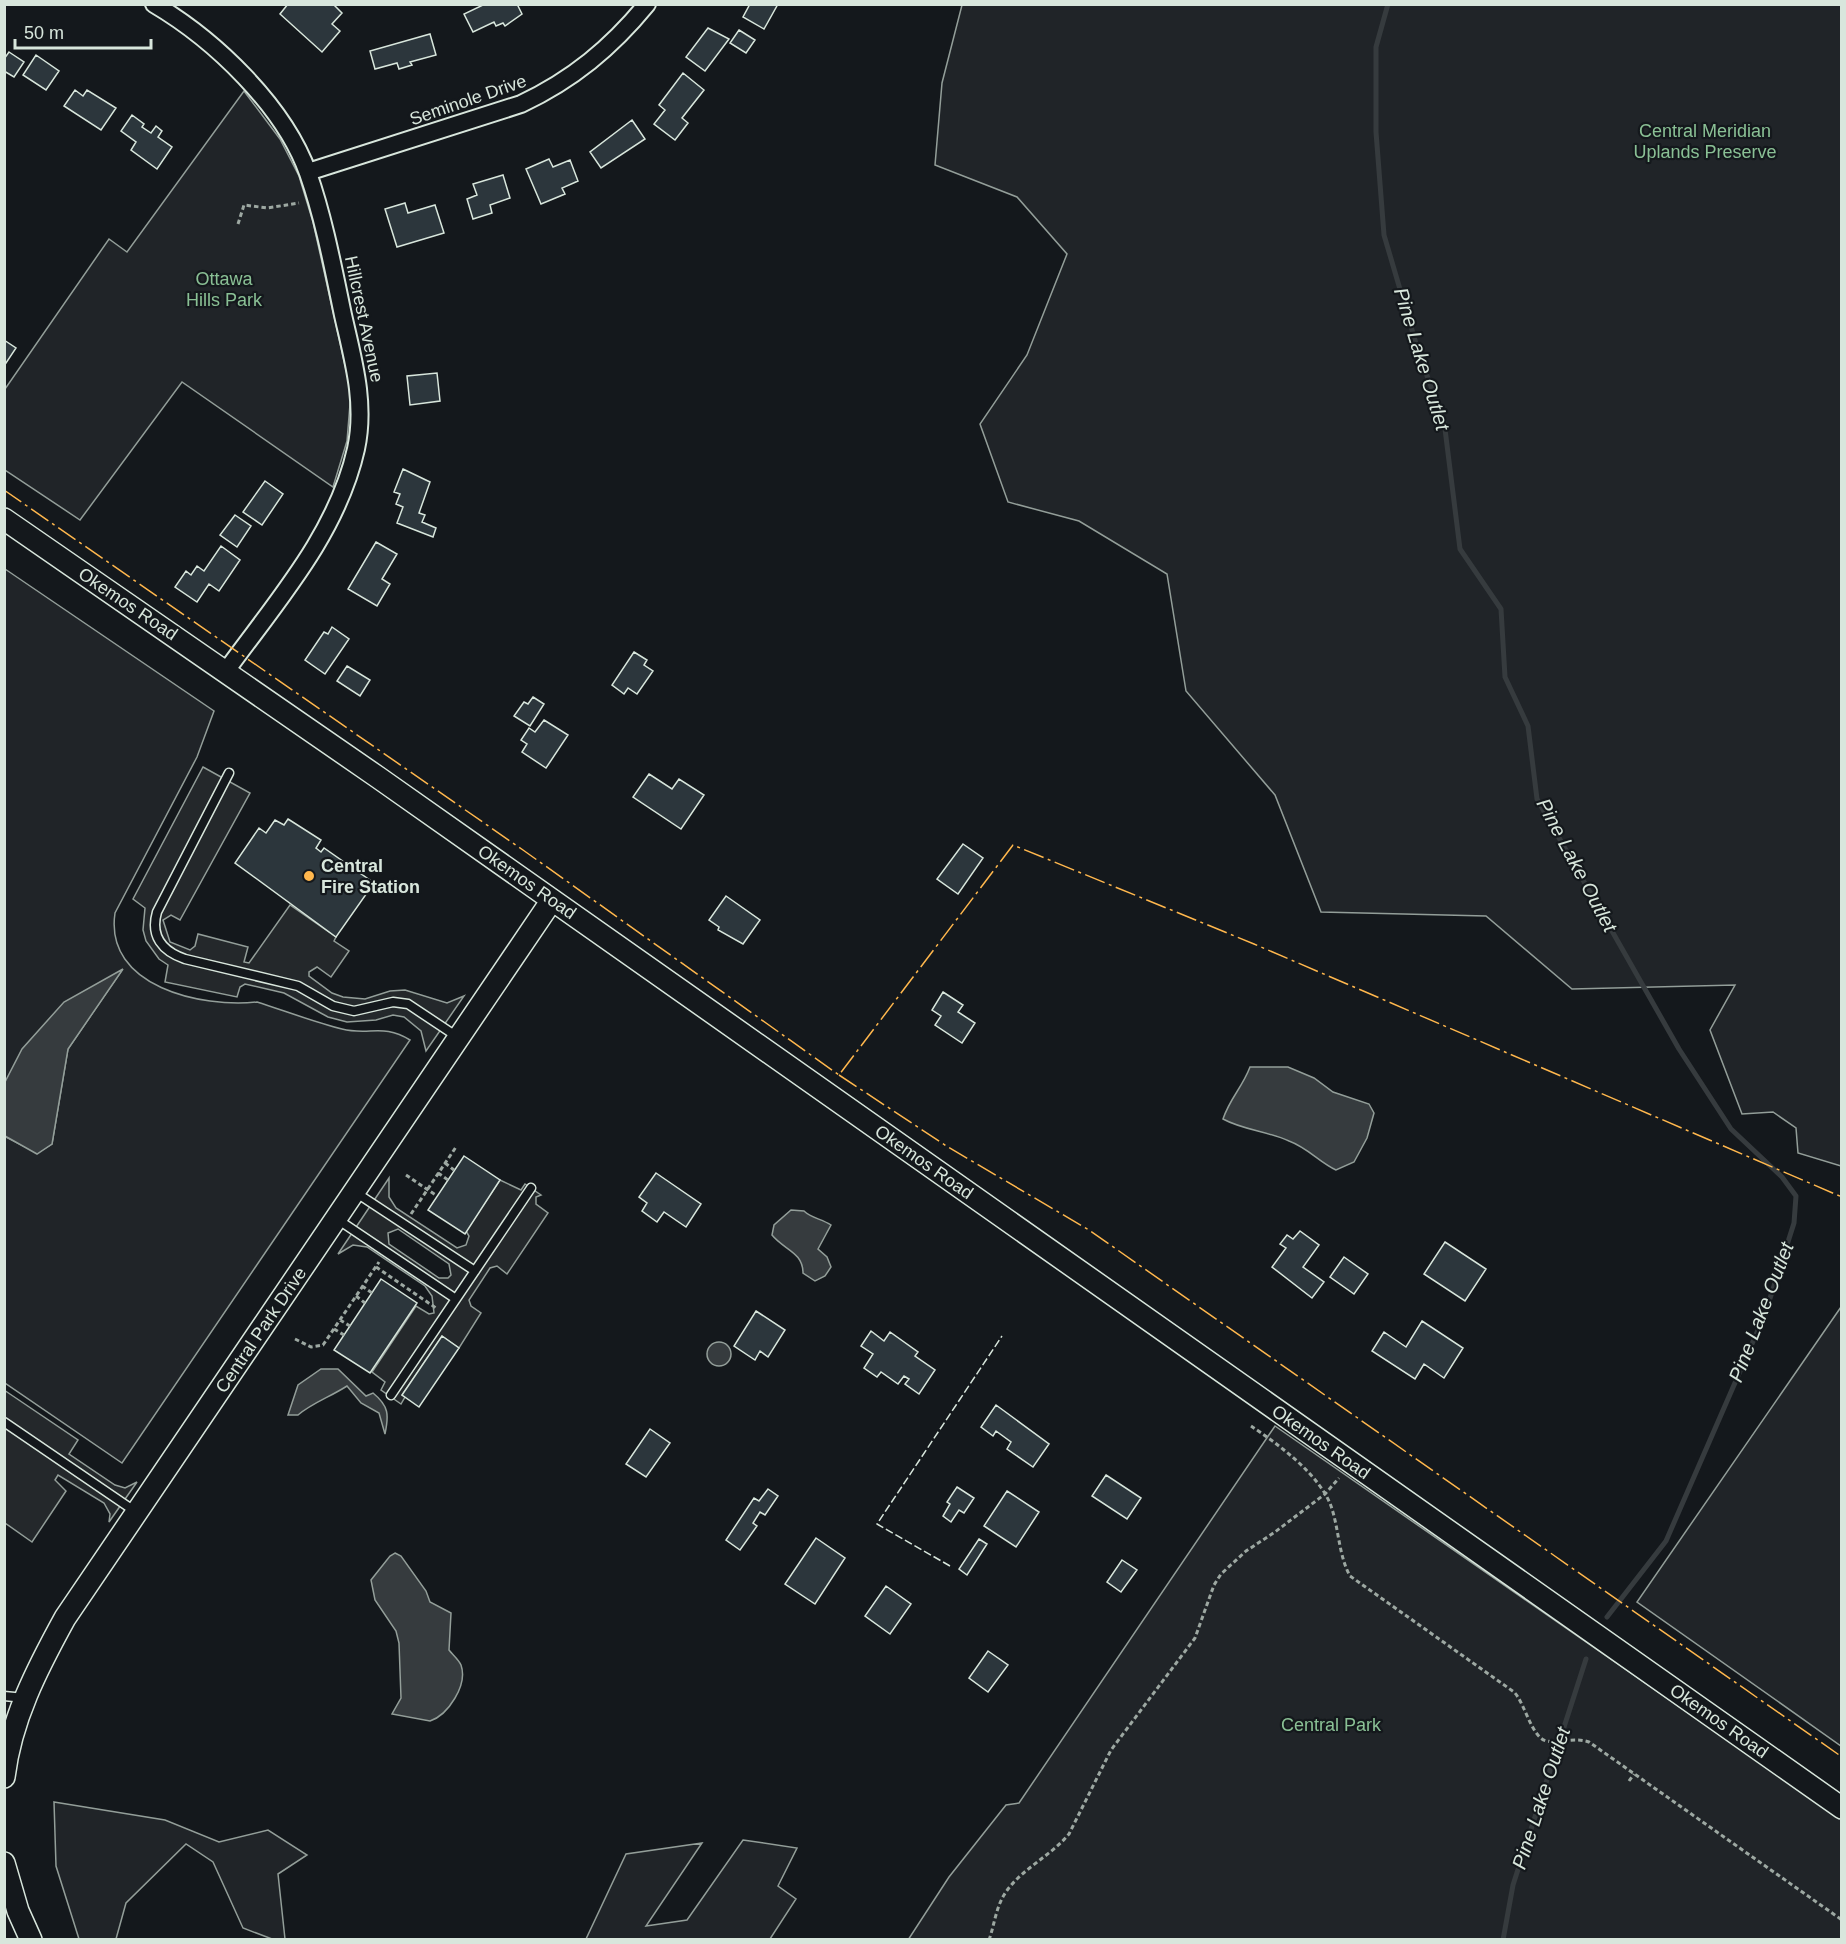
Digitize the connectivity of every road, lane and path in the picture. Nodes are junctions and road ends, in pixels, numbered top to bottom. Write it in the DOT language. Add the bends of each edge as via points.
graph roads {
  1 [pos="154,4"];
  2 [pos="647,4"];
  3 [pos="308,172"];
  4 [pos="316,199"];
  5 [pos="238,224"];
  6 [pos="4,519"];
  7 [pos="226,671"];
  8 [pos="229,773"];
  9 [pos="552,900"];
  10 [pos="459,1038"];
  11 [pos="445,1163"];
  12 [pos="454,1170"];
  13 [pos="438,1173"];
  14 [pos="406,1175"];
  15 [pos="448,1180"];
  16 [pos="531,1188"];
  17 [pos="355,1191"];
  18 [pos="437,1196"];
  19 [pos="336,1219"];
  20 [pos="376,1267"];
  21 [pos="475,1271"];
  22 [pos="362,1287"];
  23 [pos="372,1293"];
  24 [pos="356,1296"];
  25 [pos="456,1299"];
  26 [pos="366,1303"];
  27 [pos="446,1314"];
  28 [pos="340,1320"];
  29 [pos="350,1326"];
  30 [pos="334,1329"];
  31 [pos="344,1335"];
  32 [pos="391,1395"];
  33 [pos="4,1422"];
  34 [pos="1251,1426"];
  35 [pos="1353,1464"];
  36 [pos="1325,1494"];
  37 [pos="137,1512"];
  38 [pos="15,1697"];
  39 [pos="1634,1774"];
  40 [pos="4,1777"];
  41 [pos="1629,1781"];
  42 [pos="1842,1808"];
  43 [pos="4,1863"];
  44 [pos="1842,1920"];
  45 [pos="31,1940"];
  46 [pos="989,1940"];
  1 -- 3 [label="street, Hillcrest Avenue" via="193,31 246,79 280,123"];
  2 -- 3 [label="street, Seminole Drive" via="592,61 546,92 521,104"];
  3 -- 4 [label="street, Hillcrest Avenue"];
  4 -- 5 [label="path" via="267,208 244,205"];
  4 -- 7 [label="street, Hillcrest Avenue" via="360,396 356,450 346,483 320,539"];
  6 -- 7 [label="street, Okemos Road"];
  7 -- 9 [label="street, Okemos Road"];
  8 -- 10 [label="lane" via="157,912 153,923 162,946 185,959 298,986 333,1006 354,1011 393,1002 408,1004"];
  9 -- 10 [label="street, Central Park Drive"];
  9 -- 35 [label="street, Okemos Road"];
  10 -- 17 [label="street, Central Park Drive"];
  11 -- 12 [label="path"];
  13 -- 15 [label="path"];
  14 -- 18 [label="path"];
  16 -- 21 [label="lane"];
  17 -- 19 [label="street, Central Park Drive"];
  17 -- 21 [label="lane"];
  19 -- 25 [label="lane"];
  19 -- 37 [label="street, Central Park Drive"];
  20 -- 27 [label="path"];
  21 -- 25 [label="lane"];
  22 -- 23 [label="path"];
  24 -- 26 [label="path"];
  25 -- 27 [label="lane"];
  27 -- 32 [label="lane"];
  28 -- 29 [label="path"];
  30 -- 31 [label="path"];
  33 -- 37 [label="lane"];
  34 -- 36 [label="path" via="1282,1447"];
  35 -- 36 [label="path"];
  35 -- 42 [label="street, Okemos Road"];
  36 -- 39 [label="path" via="1350,1576 1514,1692 1522,1700 1537,1737 1545,1741 1589,1742"];
  36 -- 46 [label="path" via="1221,1574 1195,1638 1111,1750 1069,1834 1003,1896"];
  37 -- 38 [label="street, Central Park Drive"];
  38 -- 40 [label="street, Central Park Drive" via="15,1725"];
  39 -- 41 [label="path"];
  39 -- 44 [label="path"];
  43 -- 45 [label="street"];
}
